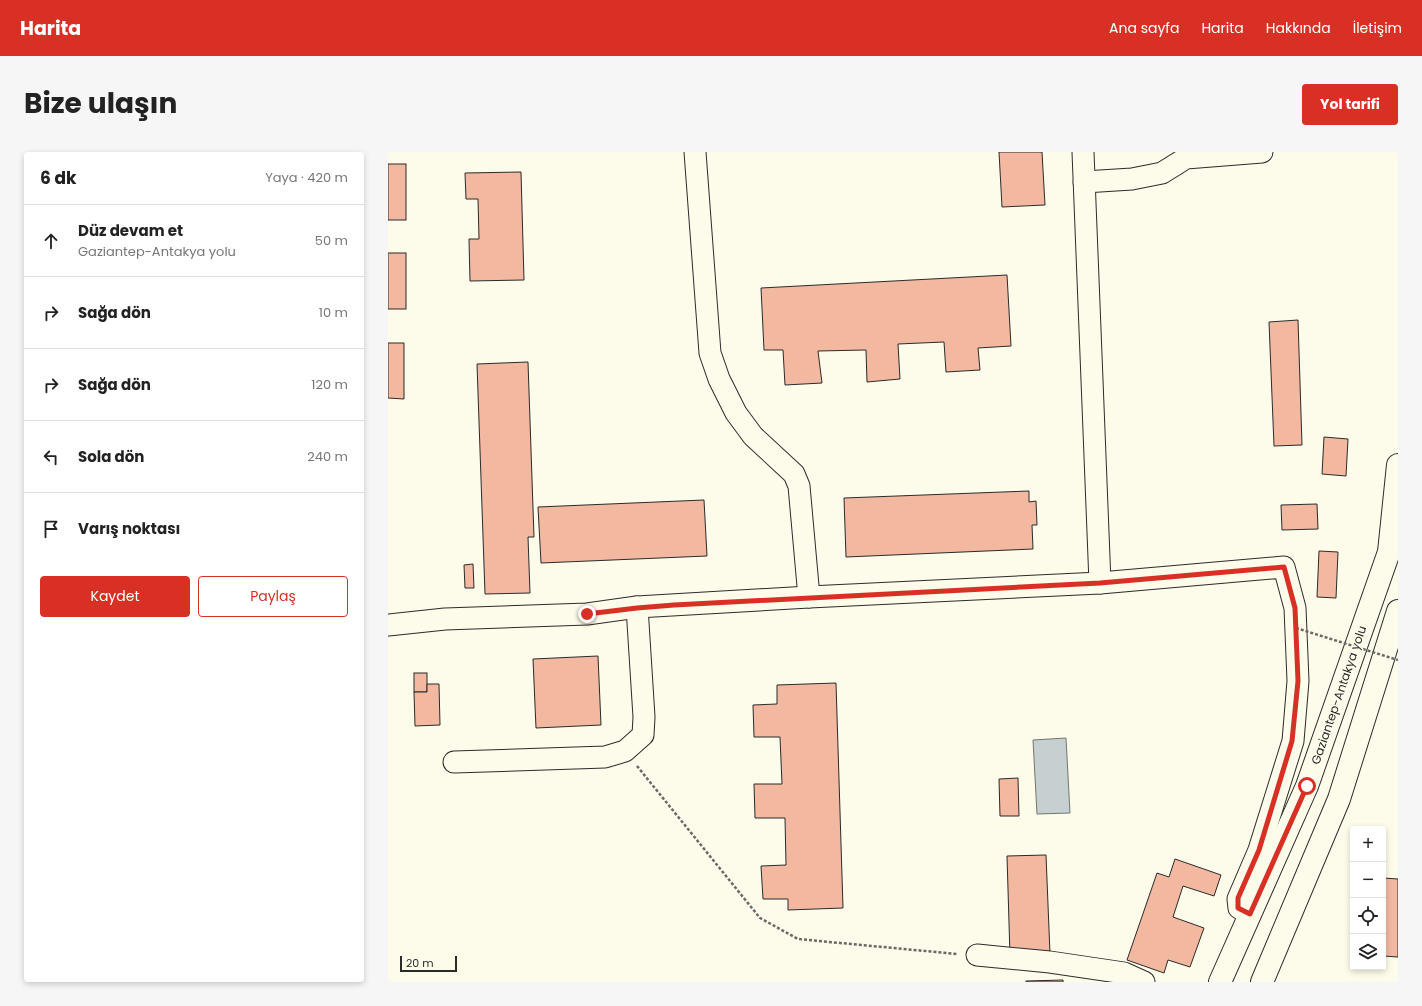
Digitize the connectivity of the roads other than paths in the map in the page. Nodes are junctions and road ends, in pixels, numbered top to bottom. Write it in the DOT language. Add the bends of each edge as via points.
graph roads {
  1 [pos="694,152"];
  2 [pos="1083,152"];
  3 [pos="1262,152"];
  4 [pos="1084,182"];
  5 [pos="1398,465"];
  6 [pos="1100,583"];
  7 [pos="808,597"];
  8 [pos="637,608"];
  9 [pos="1398,611"];
  10 [pos="388,625"];
  11 [pos="454,762"];
  12 [pos="1250,914"];
  13 [pos="977,955"];
  14 [pos="1144,982"];
  15 [pos="1220,982"];
  16 [pos="1262,982"];
  1 -- 7 [label="street" via="710,353 719,379 736,413 753,436 794,474 799,486"];
  2 -- 4 [label="street"];
  3 -- 4 [label="street" via="1186,158 1162,173 1132,180"];
  4 -- 6 [label="street"];
  5 -- 12 [label="main road, Gaziantep-Antakya yolu" via="1389,552 1307,786"];
  6 -- 7 [label="street"];
  6 -- 12 [label="street" via="1284,567 1295,608 1298,681 1292,741 1259,850 1238,898 1238,908"];
  7 -- 8 [label="street"];
  8 -- 10 [label="street" via="587,614 445,619"];
  8 -- 11 [label="street" via="643,735 625,751 605,757"];
  9 -- 16 [label="main road" via="1339,799"];
  12 -- 15 [label="main road, Gaziantep-Antakya yolu"];
  13 -- 14 [label="street" via="1124,973"];
}
